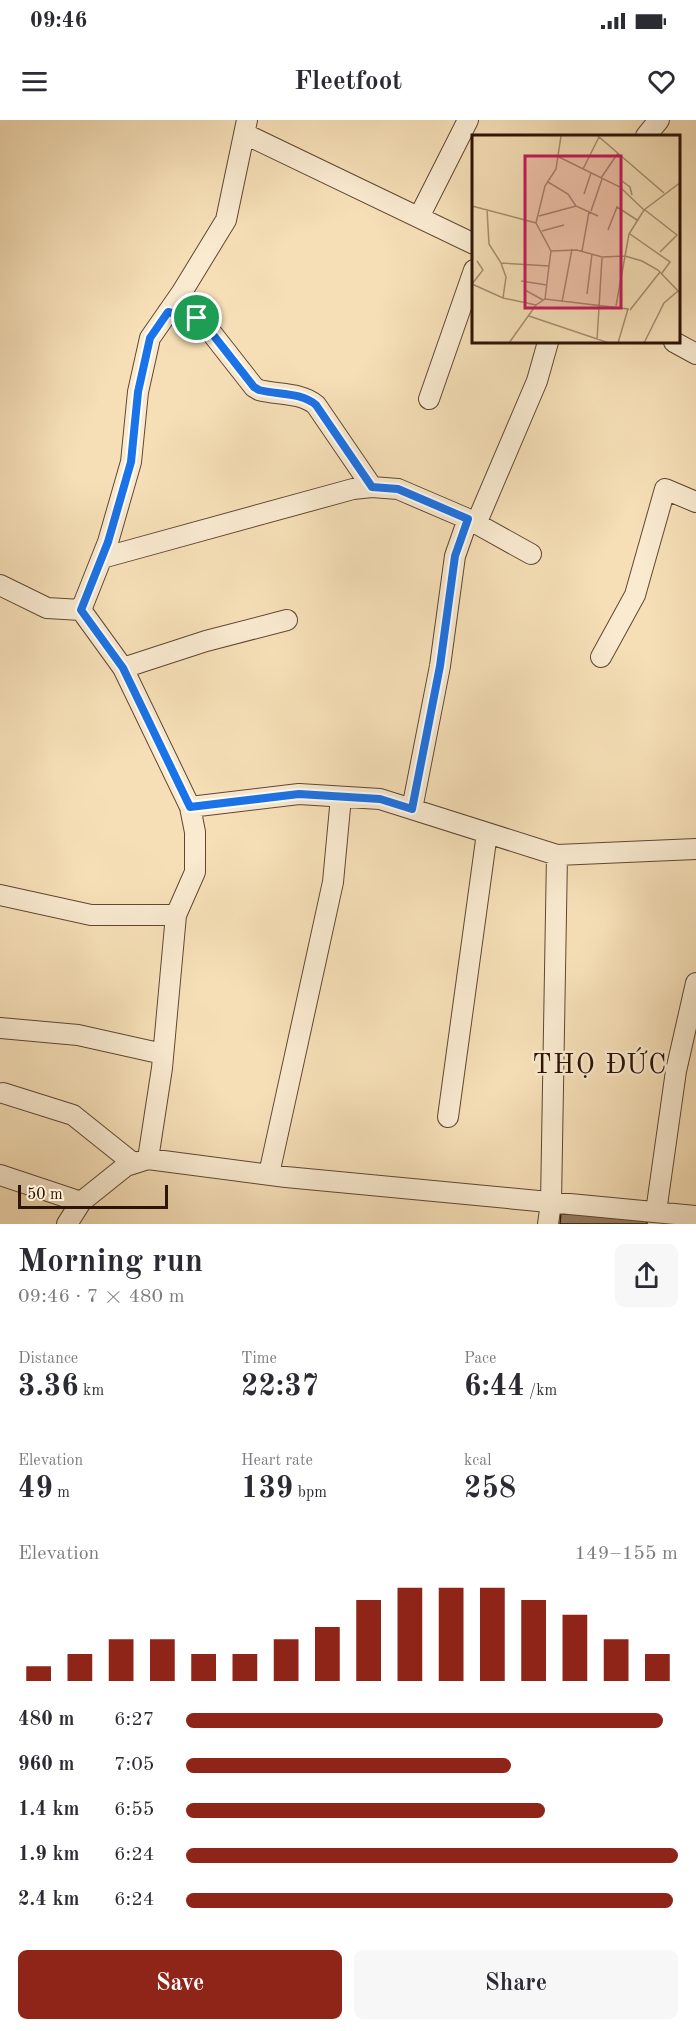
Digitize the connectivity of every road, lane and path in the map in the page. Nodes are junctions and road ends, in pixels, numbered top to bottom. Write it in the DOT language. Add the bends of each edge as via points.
graph roads {
  1 [pos="468,120"];
  2 [pos="659,120"];
  3 [pos="246,127"];
  4 [pos="647,135"];
  5 [pos="419,217"];
  6 [pos="472,243"];
  7 [pos="472,276"];
  8 [pos="168,312"];
  9 [pos="547,344"];
  10 [pos="678,344"];
  11 [pos="696,354"];
  12 [pos="429,399"];
  13 [pos="372,487"];
  14 [pos="696,502"];
  15 [pos="472,521"];
  16 [pos="531,554"];
  17 [pos="102,558"];
  18 [pos="0,585"];
  19 [pos="81,610"];
  20 [pos="287,620"];
  21 [pos="601,657"];
  22 [pos="123,668"];
  23 [pos="341,797"];
  24 [pos="190,807"];
  25 [pos="412,809"];
  26 [pos="486,833"];
  27 [pos="696,849"];
  28 [pos="557,855"];
  29 [pos="0,895"];
  30 [pos="176,915"];
  31 [pos="696,983"];
  32 [pos="0,1028"];
  33 [pos="163,1054"];
  34 [pos="3,1093"];
  35 [pos="448,1117"];
  36 [pos="141,1161"];
  37 [pos="269,1174"];
  38 [pos="0,1175"];
  39 [pos="81,1202"];
  40 [pos="550,1203"];
  41 [pos="656,1212"];
  42 [pos="696,1216"];
  43 [pos="67,1224"];
  44 [pos="548,1224"];
  1 -- 5 [label="street"];
  2 -- 4 [label="street"];
  3 -- 5 [label="street"];
  3 -- 8 [label="street" via="226,220"];
  5 -- 6 [label="street"];
  7 -- 12 [label="street"];
  8 -- 13 [label="street" via="203,322 254,387 303,397 316,405"];
  8 -- 17 [label="street" via="150,338 138,392 131,462"];
  9 -- 15 [label="street" via="537,381"];
  10 -- 11 [label="street"];
  13 -- 15 [label="street" via="398,489"];
  13 -- 17 [label="street"];
  14 -- 21 [label="street" via="665,489 635,595"];
  15 -- 16 [label="street"];
  15 -- 25 [label="street" via="455,556 440,666"];
  17 -- 19 [label="street"];
  18 -- 19 [label="street" via="47,608"];
  19 -- 22 [label="street"];
  20 -- 22 [label="street"];
  22 -- 24 [label="street"];
  23 -- 24 [label="street" via="299,794"];
  23 -- 25 [label="street" via="380,799"];
  23 -- 37 [label="street" via="333,882"];
  24 -- 30 [label="street" via="195,832 195,872"];
  25 -- 26 [label="street"];
  26 -- 28 [label="street"];
  26 -- 35 [label="street"];
  27 -- 28 [label="street"];
  28 -- 40 [label="street"];
  29 -- 30 [label="street" via="91,915"];
  30 -- 33 [label="street"];
  31 -- 41 [label="street" via="676,1071"];
  32 -- 33 [label="street" via="78,1035"];
  33 -- 36 [label="street"];
  34 -- 36 [label="street" via="73,1115"];
  36 -- 37 [label="street"];
  36 -- 39 [label="street" via="126,1166"];
  37 -- 40 [label="street"];
  38 -- 39 [label="street"];
  39 -- 43 [label="street"];
  40 -- 41 [label="street"];
  40 -- 44 [label="street"];
  41 -- 42 [label="street"];
}
